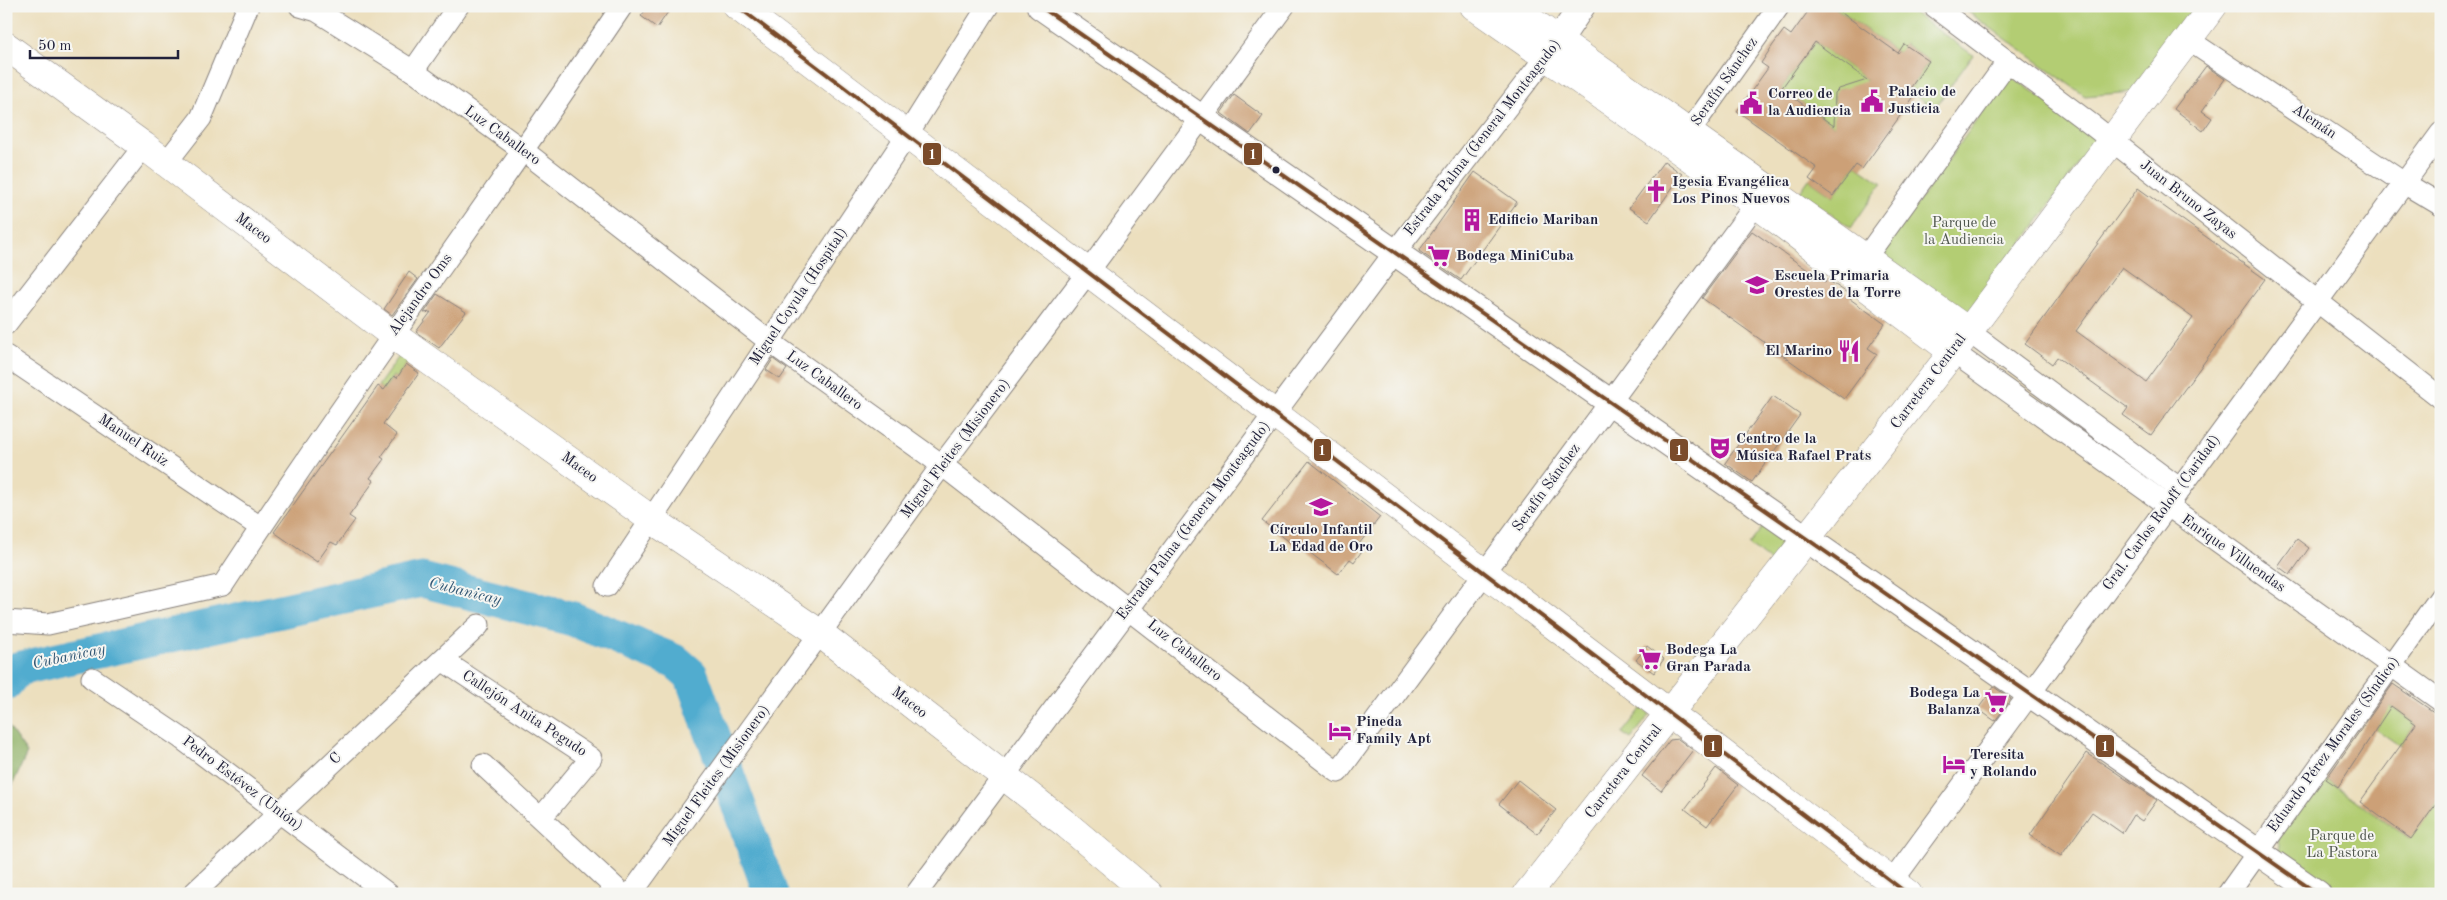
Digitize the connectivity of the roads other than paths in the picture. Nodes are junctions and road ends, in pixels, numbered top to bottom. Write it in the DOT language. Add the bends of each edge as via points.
graph roads {
  1 [pos="248,6"];
  2 [pos="300,6"];
  3 [pos="458,6"];
  4 [pos="622,6"];
  5 [pos="738,6"];
  6 [pos="988,6"];
  7 [pos="1040,6"];
  8 [pos="1284,6"];
  9 [pos="1474,6"];
  10 [pos="1510,6"];
  11 [pos="1582,6"];
  12 [pos="1778,6"];
  13 [pos="1934,6"];
  14 [pos="2213,6"];
  15 [pos="2188,39"];
  16 [pos="6,46"];
  17 [pos="1553,49"];
  18 [pos="2008,61"];
  19 [pos="413,71"];
  20 [pos="1202,118"];
  21 [pos="1689,132"];
  22 [pos="2441,133"];
  23 [pos="907,135"];
  24 [pos="2111,139"];
  25 [pos="144,146"];
  26 [pos="524,151"];
  27 [pos="166,163"];
  28 [pos="2404,183"];
  29 [pos="1756,204"];
  30 [pos="2441,205"];
  31 [pos="1395,252"];
  32 [pos="1866,257"];
  33 [pos="1088,272"];
  34 [pos="2318,302"];
  35 [pos="6,324"];
  36 [pos="393,335"];
  37 [pos="770,342"];
  38 [pos="1961,342"];
  39 [pos="6,356"];
  40 [pos="2441,398"];
  41 [pos="1611,402"];
  42 [pos="1274,414"];
  43 [pos="942,465"];
  44 [pos="2180,489"];
  45 [pos="2167,507"];
  46 [pos="651,519"];
  47 [pos="260,527"];
  48 [pos="1808,538"];
  49 [pos="1484,573"];
  50 [pos="606,586"];
  51 [pos="2441,596"];
  52 [pos="1128,608"];
  53 [pos="6,621"];
  54 [pos="479,625"];
  55 [pos="821,634"];
  56 [pos="442,660"];
  57 [pos="2391,666"];
  58 [pos="92,678"];
  59 [pos="2030,693"];
  60 [pos="2441,701"];
  61 [pos="1669,714"];
  62 [pos="483,765"];
  63 [pos="1338,772"];
  64 [pos="1003,778"];
  65 [pos="279,812"];
  66 [pos="540,818"];
  67 [pos="2258,852"];
  68 [pos="1894,890"];
  69 [pos="193,894"];
  70 [pos="388,894"];
  71 [pos="622,894"];
  72 [pos="631,894"];
  73 [pos="916,894"];
  74 [pos="1149,894"];
  75 [pos="1527,894"];
  76 [pos="2228,894"];
  77 [pos="2318,894"];
  1 -- 27 [label="street" via="201,118"];
  2 -- 19 [label="street, Luz Caballero" via="317,11"];
  3 -- 19 [label="street"];
  4 -- 26 [label="street, Alejandro Oms"];
  5 -- 23 [label="main road"];
  6 -- 23 [label="street, Miguel Coyula (Hospital)"];
  7 -- 20 [label="street"];
  8 -- 20 [label="street, Miguel Fleites (Misionero)"];
  9 -- 17 [label="main road"];
  10 -- 17 [label="main road"];
  11 -- 17 [label="street, Estrada Palma (General Monteagudo)"];
  12 -- 21 [label="street, Serafín Sánchez"];
  13 -- 18 [label="street, Juan Bruno Zayas"];
  14 -- 15 [label="main road, Carretera Central"];
  15 -- 24 [label="main road, Carretera Central"];
  15 -- 28 [label="street, Alemán"];
  16 -- 25 [label="main road, Maceo"];
  17 -- 21 [label="main road"];
  17 -- 29 [label="main road"];
  17 -- 31 [label="street, Estrada Palma (General Monteagudo)"];
  18 -- 24 [label="street, Juan Bruno Zayas"];
  18 -- 32 [label="street"];
  19 -- 26 [label="street, Luz Caballero"];
  20 -- 31 [label="street"];
  20 -- 33 [label="street, Miguel Fleites (Misionero)"];
  21 -- 32 [label="main road"];
  22 -- 28 [label="street, Gral. Carlos Roloff (Caridad)"];
  23 -- 33 [label="main road"];
  23 -- 37 [label="street, Miguel Coyula (Hospital)"];
  24 -- 34 [label="street, Juan Bruno Zayas"];
  24 -- 38 [label="main road, Carretera Central"];
  25 -- 27 [label="main road, Maceo"];
  25 -- 35 [label="street"];
  26 -- 36 [label="street, Alejandro Oms"];
  26 -- 37 [label="street, Luz Caballero"];
  27 -- 36 [label="main road, Maceo"];
  28 -- 30 [label="street, Alemán"];
  28 -- 34 [label="street, Gral. Carlos Roloff (Caridad)"];
  29 -- 38 [label="main road"];
  29 -- 41 [label="street, Serafín Sánchez"];
  31 -- 41 [label="street"];
  31 -- 42 [label="street, Estrada Palma (General Monteagudo)"];
  32 -- 38 [label="main road"];
  33 -- 42 [label="main road"];
  33 -- 43 [label="street, Miguel Fleites (Misionero)"];
  34 -- 40 [label="street, Juan Bruno Zayas"];
  34 -- 44 [label="street, Gral. Carlos Roloff (Caridad)"];
  36 -- 46 [label="main road, Maceo"];
  36 -- 47 [label="street, Alejandro Oms"];
  37 -- 43 [label="street, Luz Caballero"];
  37 -- 46 [label="street, Miguel Coyula (Hospital)"];
  38 -- 44 [label="street"];
  38 -- 45 [label="street, Enrique Villuendas"];
  38 -- 48 [label="main road, Carretera Central"];
  39 -- 47 [label="street, Manuel Ruiz"];
  41 -- 48 [label="street"];
  41 -- 49 [label="street, Serafín Sánchez"];
  42 -- 49 [label="main road"];
  42 -- 52 [label="street, Estrada Palma (General Monteagudo)"];
  43 -- 52 [label="street, Luz Caballero"];
  43 -- 55 [label="street, Miguel Fleites (Misionero)"];
  44 -- 45 [label="street, Gral. Carlos Roloff (Caridad)"];
  45 -- 57 [label="street, Enrique Villuendas"];
  45 -- 59 [label="street, Gral. Carlos Roloff (Caridad)"];
  46 -- 50 [label="street, Miguel Coyula (Hospital)"];
  46 -- 55 [label="main road, Maceo"];
  47 -- 53 [label="street, Alejandro Oms" via="222,585 48,624"];
  48 -- 59 [label="street"];
  48 -- 61 [label="main road, Carretera Central"];
  49 -- 61 [label="main road"];
  49 -- 63 [label="street, Serafín Sánchez"];
  51 -- 57 [label="street, Eduardo Pérez Morales (Síndico)"];
  52 -- 63 [label="street, Luz Caballero"];
  52 -- 64 [label="street, Estrada Palma (General Monteagudo)"];
  54 -- 56 [label="street, C"];
  55 -- 64 [label="main road, Maceo"];
  55 -- 72 [label="street, Miguel Fleites (Misionero)"];
  56 -- 65 [label="street, C"];
  56 -- 66 [label="street, Callejón Anita Pegudo" via="591,758"];
  57 -- 60 [label="street, Enrique Villuendas"];
  57 -- 67 [label="street, Eduardo Pérez Morales (Síndico)"];
  58 -- 65 [label="street, Pedro Estévez (Unión)" via="181,738"];
  59 -- 67 [label="street"];
  59 -- 68 [label="street, Gral. Carlos Roloff (Caridad)"];
  61 -- 68 [label="main road"];
  61 -- 75 [label="main road, Carretera Central"];
  62 -- 66 [label="street"];
  64 -- 73 [label="street, Estrada Palma (General Monteagudo)"];
  64 -- 74 [label="main road, Maceo" via="1067,825"];
  65 -- 69 [label="street, C"];
  65 -- 70 [label="street, Pedro Estévez (Unión)"];
  66 -- 71 [label="street"];
  67 -- 76 [label="street, Eduardo Pérez Morales (Síndico)"];
  67 -- 77 [label="street"];
}
